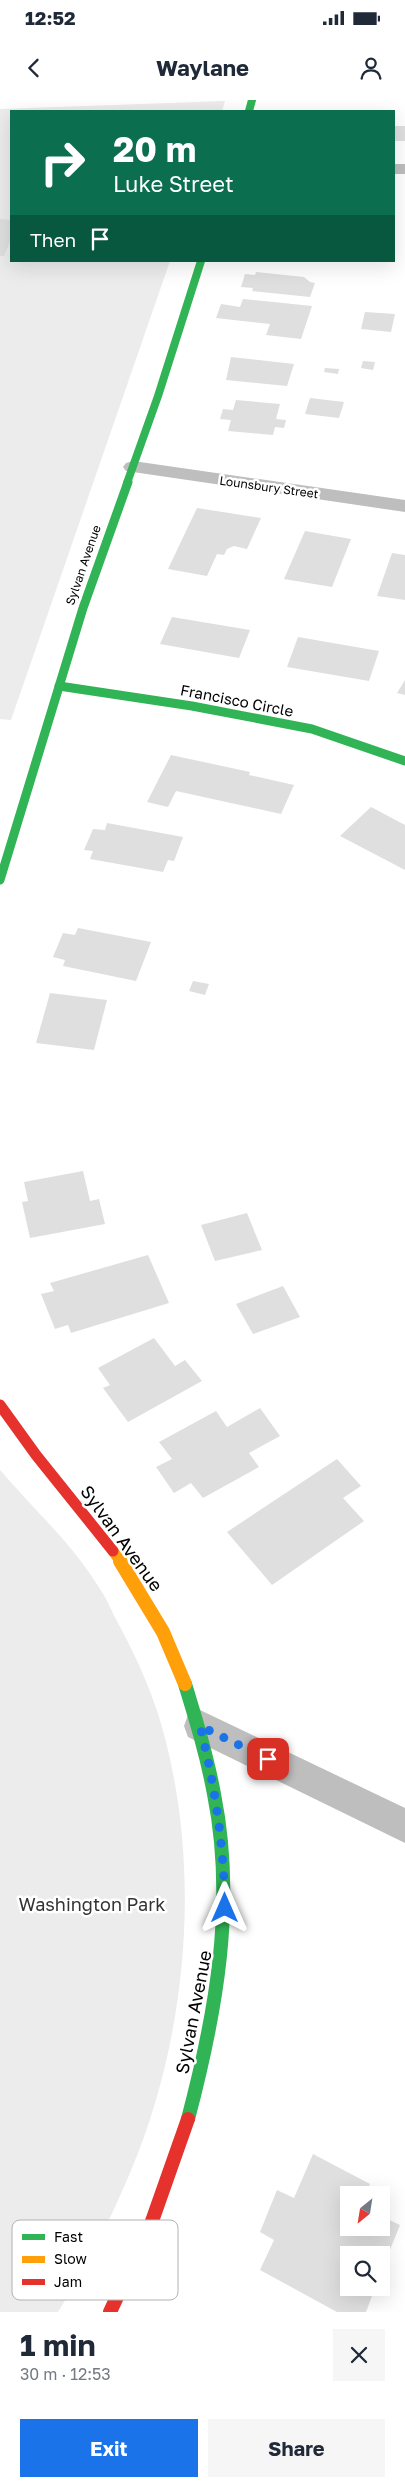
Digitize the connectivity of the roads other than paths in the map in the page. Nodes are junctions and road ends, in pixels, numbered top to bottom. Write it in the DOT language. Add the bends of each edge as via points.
graph roads {
  1 [pos="201,262"];
  2 [pos="133,467"];
  3 [pos="405,506"];
  4 [pos="59,686"];
  5 [pos="405,761"];
  6 [pos="0,880"];
  7 [pos="0,1405"];
  8 [pos="200,1726"];
  9 [pos="405,1826"];
  10 [pos="152,2220"];
  11 [pos="116,2300"];
  12 [pos="110,2312"];
  1 -- 2 [label="street, Sylvan Avenue"];
  2 -- 3 [label="street, Lounsbury Street"];
  2 -- 4 [label="street, Sylvan Avenue" via="97,565"];
  4 -- 5 [label="street, Francisco Circle" via="192,706 312,730"];
  4 -- 6 [label="street, Sylvan Avenue"];
  7 -- 8 [label="street, Sylvan Avenue" via="127,1569 163,1631"];
  8 -- 9 [label="street"];
  8 -- 10 [label="street, Sylvan Avenue" via="214,1794 224,1874 224,1943 205,2055 183,2138"];
  11 -- 12 [label="street, Sylvan Avenue"];
}
